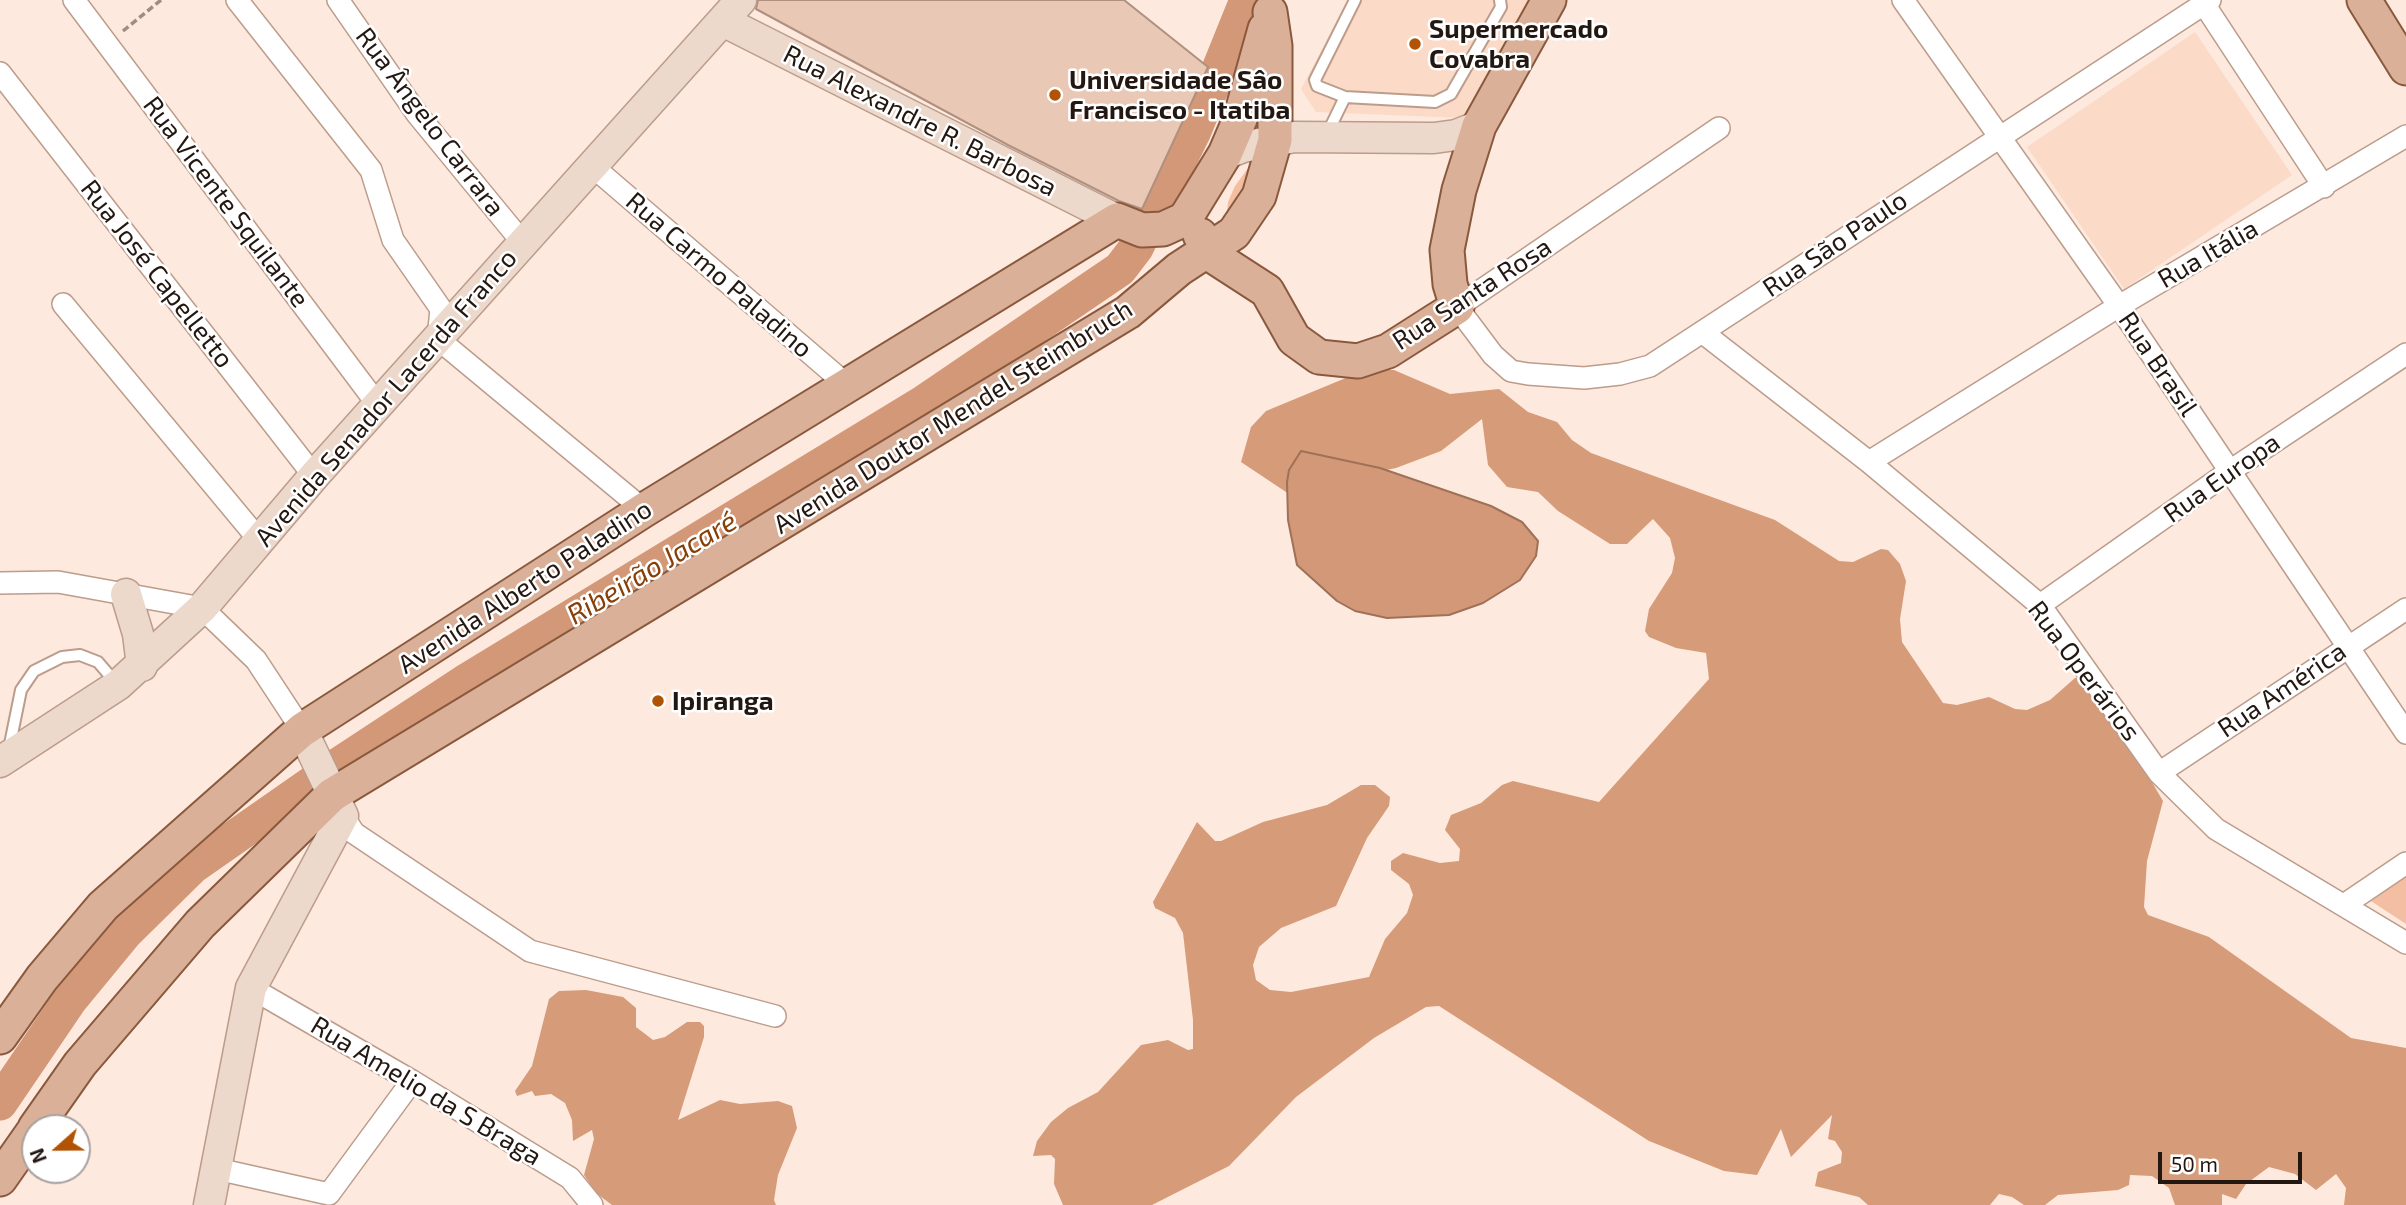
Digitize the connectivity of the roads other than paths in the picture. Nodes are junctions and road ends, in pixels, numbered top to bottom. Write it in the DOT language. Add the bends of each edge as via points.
graph roads {
  1 [pos="74,0"];
  2 [pos="237,0"];
  3 [pos="338,0"];
  4 [pos="1355,0"];
  5 [pos="1500,0"];
  6 [pos="1549,0"];
  7 [pos="1903,0"];
  8 [pos="2364,0"];
  9 [pos="2207,2"];
  10 [pos="1269,6"];
  11 [pos="732,11"];
  12 [pos="2406,68"];
  13 [pos="0,72"];
  14 [pos="1345,96"];
  15 [pos="1479,126"];
  16 [pos="1720,128"];
  17 [pos="1326,136"];
  18 [pos="1998,136"];
  19 [pos="2406,136"];
  20 [pos="1434,138"];
  21 [pos="1248,147"];
  22 [pos="591,165"];
  23 [pos="2324,187"];
  24 [pos="1459,190"];
  25 [pos="1121,223"];
  26 [pos="523,243"];
  27 [pos="1221,260"];
  28 [pos="63,304"];
  29 [pos="1457,306"];
  30 [pos="2119,306"];
  31 [pos="1702,332"];
  32 [pos="438,339"];
  33 [pos="2406,354"];
  34 [pos="847,385"];
  35 [pos="378,405"];
  36 [pos="1869,462"];
  37 [pos="2230,471"];
  38 [pos="314,476"];
  39 [pos="643,510"];
  40 [pos="260,541"];
  41 [pos="0,583"];
  42 [pos="126,594"];
  43 [pos="2040,605"];
  44 [pos="202,608"];
  45 [pos="2406,609"];
  46 [pos="2347,646"];
  47 [pos="142,666"];
  48 [pos="118,685"];
  49 [pos="2406,733"];
  50 [pos="304,736"];
  51 [pos="4,759"];
  52 [pos="2158,773"];
  53 [pos="334,799"];
  54 [pos="2406,863"];
  55 [pos="2344,905"];
  56 [pos="2406,943"];
  57 [pos="251,988"];
  58 [pos="775,1016"];
  59 [pos="0,1037"];
  60 [pos="412,1081"];
  61 [pos="45,1114"];
  62 [pos="21,1148"];
  63 [pos="217,1169"];
  64 [pos="0,1179"];
  65 [pos="332,1199"];
  66 [pos="209,1205"];
  67 [pos="592,1205"];
  1 -- 35 [label="street, Rua Vicente Squilante"];
  2 -- 32 [label="street" via="371,170 393,240 440,309"];
  3 -- 26 [label="street, Rua Ângelo Carrara" via="416,114"];
  4 -- 14 [label="lane" via="1315,80 1319,89"];
  5 -- 14 [label="lane" via="1501,8 1446,98 1435,102"];
  6 -- 15 [label="main road"];
  7 -- 18 [label="street, Rua Brasil"];
  8 -- 12 [label="main road"];
  9 -- 18 [label="street, Rua São Paulo"];
  9 -- 23 [label="street"];
  10 -- 21 [label="main road" via="1276,58"];
  10 -- 21 [label="main road" via="1240,119"];
  11 -- 22 [label="main road, Avenida Senador Lacerda Franco"];
  11 -- 25 [label="main road, Rua Alexandre R. Barbosa"];
  13 -- 38 [label="street, Rua José Capelletto"];
  14 -- 17 [label="lane"];
  15 -- 20 [label="main road"];
  15 -- 24 [label="main road"];
  16 -- 29 [label="street, Rua Santa Rosa"];
  17 -- 20 [label="main road"];
  17 -- 21 [label="main road"];
  18 -- 30 [label="street, Rua Brasil"];
  18 -- 31 [label="street, Rua São Paulo"];
  19 -- 23 [label="street, Rua Itália"];
  20 -- 24 [label="main road"];
  21 -- 25 [label="main road" via="1185,219 1163,229 1143,230"];
  21 -- 27 [label="main road, Avenida Doutor Mendel Steimbruch" via="1269,170"];
  22 -- 26 [label="main road, Avenida Senador Lacerda Franco"];
  22 -- 34 [label="street, Rua Carmo Paladino"];
  23 -- 30 [label="street, Rua Itália"];
  24 -- 29 [label="main road" via="1447,250"];
  25 -- 34 [label="main road, Avenida Alberto Paladino"];
  26 -- 32 [label="main road, Avenida Senador Lacerda Franco"];
  27 -- 29 [label="main road, Rua Santa Rosa" via="1268,291 1294,339 1319,357 1336,361 1357,361 1388,351"];
  27 -- 53 [label="main road, Avenida Doutor Mendel Steimbruch" via="1179,269 1128,312"];
  28 -- 40 [label="street"];
  29 -- 31 [label="street, Rua São Paulo" via="1493,355 1511,371 1528,374 1584,378 1619,374 1650,366"];
  30 -- 36 [label="street, Rua Itália"];
  30 -- 37 [label="street, Rua Brasil"];
  31 -- 36 [label="street, Rua Operários"];
  32 -- 35 [label="main road, Avenida Senador Lacerda Franco"];
  32 -- 39 [label="street"];
  33 -- 37 [label="street, Rua Europa"];
  34 -- 39 [label="main road, Avenida Alberto Paladino"];
  35 -- 38 [label="main road, Avenida Senador Lacerda Franco"];
  36 -- 43 [label="street, Rua Operários"];
  37 -- 43 [label="street, Rua Europa"];
  37 -- 46 [label="street, Rua Brasil"];
  38 -- 40 [label="main road, Avenida Senador Lacerda Franco"];
  39 -- 50 [label="main road, Avenida Alberto Paladino"];
  40 -- 44 [label="main road, Avenida Senador Lacerda Franco"];
  41 -- 42 [label="street" via="58,582"];
  42 -- 44 [label="street"];
  42 -- 47 [label="main road"];
  43 -- 52 [label="street, Rua Operários"];
  44 -- 47 [label="main road, Avenida Senador Lacerda Franco"];
  44 -- 50 [label="street" via="256,660"];
  45 -- 46 [label="street, Rua América"];
  46 -- 49 [label="street, Rua Brasil"];
  46 -- 52 [label="street, Rua América"];
  47 -- 48 [label="main road, Avenida Senador Lacerda Franco"];
  48 -- 51 [label="main road, Avenida Senador Lacerda Franco"];
  48 -- 51 [label="lane" via="98,662 80,655 62,657 34,671 21,690"];
  50 -- 53 [label="main road"];
  50 -- 59 [label="main road, Avenida Alberto Paladino" via="103,906"];
  52 -- 55 [label="street, Rua Operários" via="2216,829"];
  53 -- 57 [label="main road"];
  53 -- 58 [label="street" via="354,833 530,951"];
  53 -- 61 [label="main road, Avenida Doutor Mendel Steimbruch" via="200,924 80,1064"];
  54 -- 55 [label="street"];
  55 -- 56 [label="street, Rua Operários"];
  57 -- 60 [label="street, Rua Amelio da S Braga"];
  57 -- 63 [label="main road"];
  60 -- 65 [label="street"];
  60 -- 67 [label="street, Rua Amelio da S Braga" via="570,1178"];
  62 -- 64 [label="main road, Avenida Doutor Mendel Steimbruch"];
  63 -- 65 [label="street"];
  63 -- 66 [label="main road"];
}
